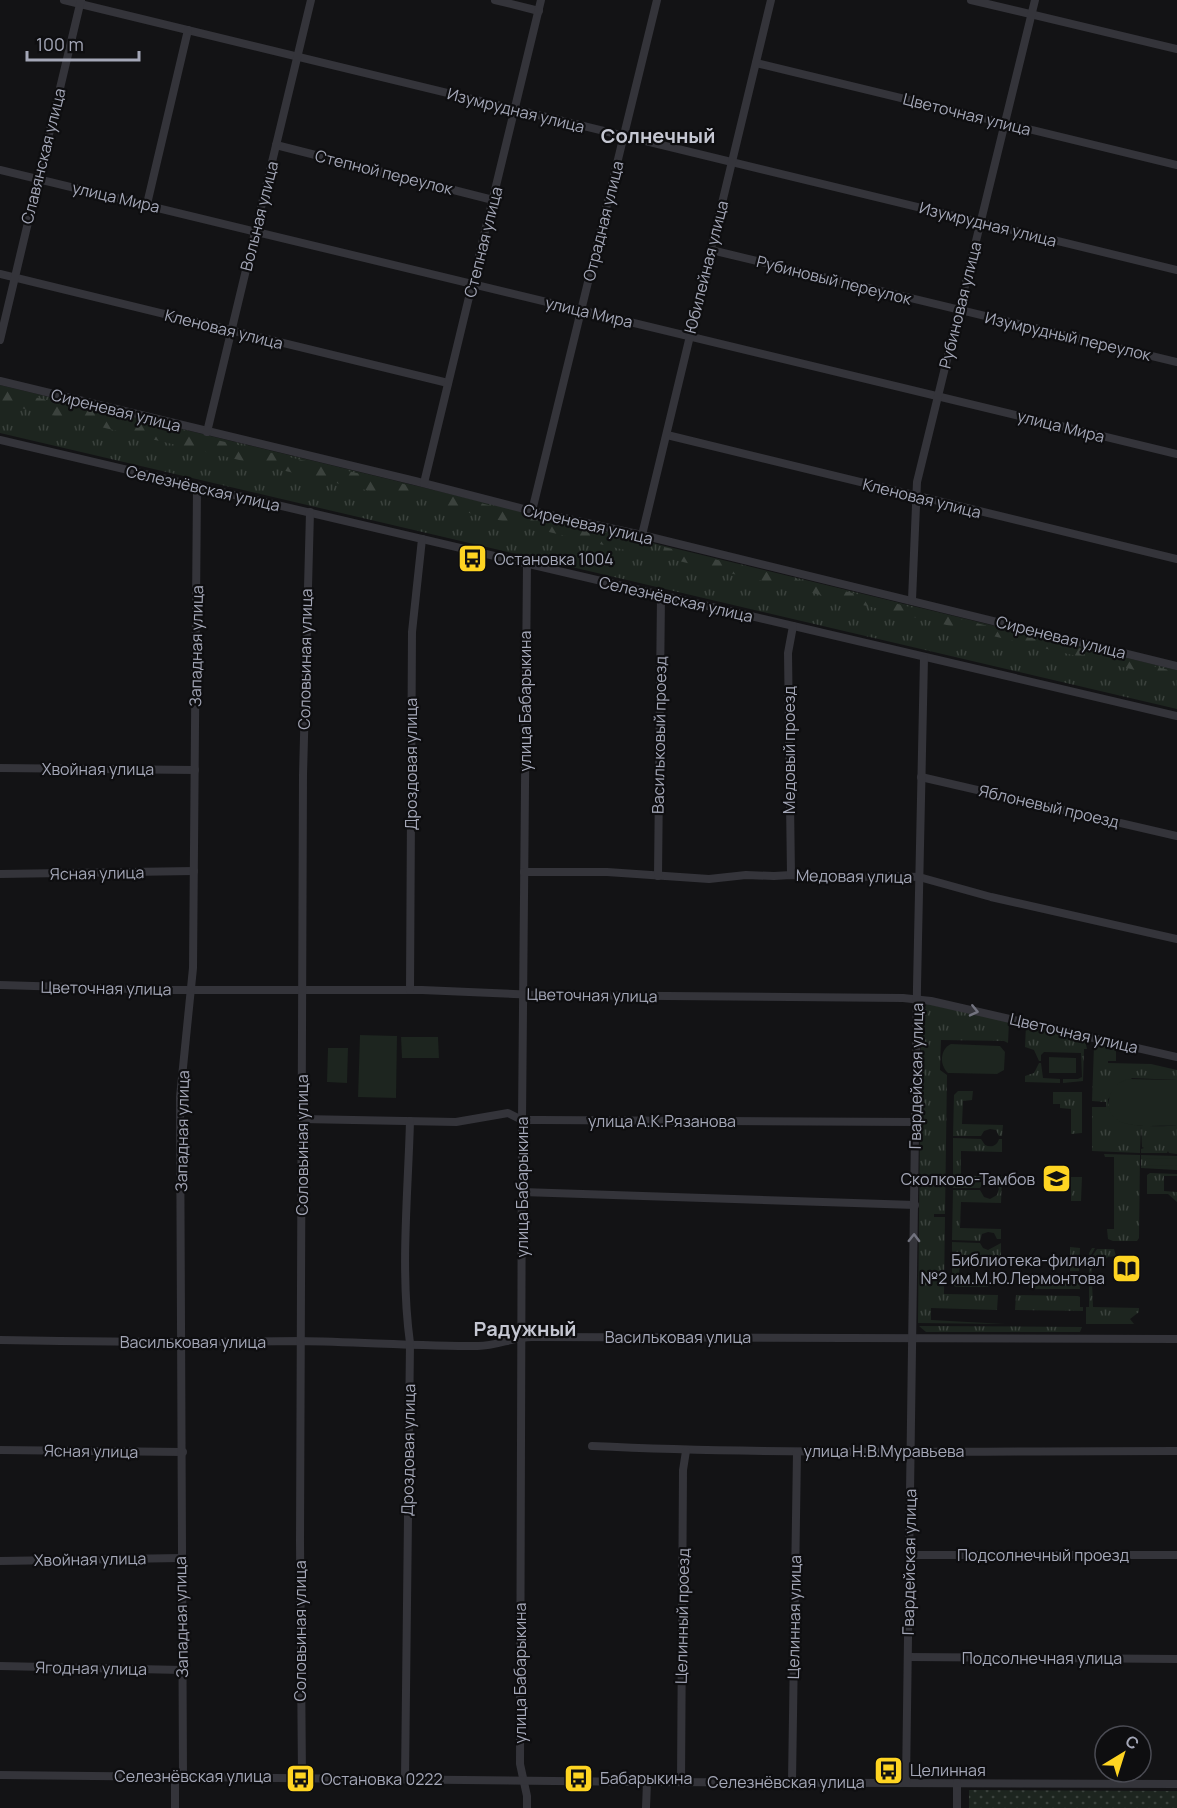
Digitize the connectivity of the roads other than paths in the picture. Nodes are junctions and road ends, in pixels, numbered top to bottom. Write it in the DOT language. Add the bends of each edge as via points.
graph roads {
  1 [pos="64,0"];
  2 [pos="311,0"];
  3 [pos="495,0"];
  4 [pos="542,0"];
  5 [pos="657,0"];
  6 [pos="771,0"];
  7 [pos="971,0"];
  8 [pos="1035,0"];
  9 [pos="80,2"];
  10 [pos="539,10"];
  11 [pos="1031,14"];
  12 [pos="188,30"];
  13 [pos="1177,49"];
  14 [pos="297,56"];
  15 [pos="756,63"];
  16 [pos="515,110"];
  17 [pos="1004,123"];
  18 [pos="624,136"];
  19 [pos="276,145"];
  20 [pos="732,162"];
  21 [pos="1177,165"];
  22 [pos="0,170"];
  23 [pos="38,179"];
  24 [pos="493,200"];
  25 [pos="147,204"];
  26 [pos="981,222"];
  27 [pos="255,231"];
  28 [pos="711,250"];
  29 [pos="1177,270"];
  30 [pos="0,274"];
  31 [pos="14,278"];
  32 [pos="472,283"];
  33 [pos="581,310"];
  34 [pos="958,311"];
  35 [pos="232,330"];
  36 [pos="689,336"];
  37 [pos="0,340"];
  38 [pos="1177,362"];
  39 [pos="0,381"];
  40 [pos="448,383"];
  41 [pos="937,396"];
  42 [pos="207,432"];
  43 [pos="667,435"];
  44 [pos="0,440"];
  45 [pos="1177,454"];
  46 [pos="424,483"];
  47 [pos="197,487"];
  48 [pos="915,497"];
  49 [pos="532,512"];
  50 [pos="310,513"];
  51 [pos="642,535"];
  52 [pos="422,539"];
  53 [pos="1177,559"];
  54 [pos="527,564"];
  55 [pos="661,595"];
  56 [pos="912,600"];
  57 [pos="793,626"];
  58 [pos="924,658"];
  59 [pos="1177,666"];
  60 [pos="1177,716"];
  61 [pos="0,768"];
  62 [pos="195,771"];
  63 [pos="921,777"];
  64 [pos="1177,836"];
  65 [pos="194,871"];
  66 [pos="524,872"];
  67 [pos="0,874"];
  68 [pos="791,875"];
  69 [pos="658,876"];
  70 [pos="919,877"];
  71 [pos="1177,939"];
  72 [pos="0,985"];
  73 [pos="192,990"];
  74 [pos="410,990"];
  75 [pos="302,991"];
  76 [pos="524,994"];
  77 [pos="917,999"];
  78 [pos="1177,1057"];
  79 [pos="302,1119"];
  80 [pos="522,1120"];
  81 [pos="410,1121"];
  82 [pos="916,1122"];
  83 [pos="522,1192"];
  84 [pos="915,1205"];
  85 [pos="522,1337"];
  86 [pos="913,1338"];
  87 [pos="1177,1339"];
  88 [pos="0,1340"];
  89 [pos="300,1341"];
  90 [pos="182,1342"];
  91 [pos="410,1344"];
  92 [pos="592,1446"];
  93 [pos="0,1450"];
  94 [pos="687,1451"];
  95 [pos="911,1451"];
  96 [pos="1177,1451"];
  97 [pos="183,1452"];
  98 [pos="797,1452"];
  99 [pos="909,1555"];
  100 [pos="1177,1555"];
  101 [pos="181,1558"];
  102 [pos="0,1561"];
  103 [pos="908,1657"];
  104 [pos="1177,1659"];
  105 [pos="0,1666"];
  106 [pos="182,1670"];
  107 [pos="0,1775"];
  108 [pos="179,1777"];
  109 [pos="302,1777"];
  110 [pos="405,1778"];
  111 [pos="522,1781"];
  112 [pos="647,1782"];
  113 [pos="681,1782"];
  114 [pos="792,1782"];
  115 [pos="906,1783"];
  116 [pos="957,1783"];
  117 [pos="1177,1784"];
  118 [pos="175,1808"];
  119 [pos="527,1808"];
  120 [pos="646,1808"];
  121 [pos="957,1808"];
  1 -- 9 [label="street, Изумрудная улица"];
  2 -- 14 [label="street, Вольная улица"];
  3 -- 10 [label="street"];
  4 -- 10 [label="street, Степная улица"];
  5 -- 18 [label="street, Отрадная улица"];
  6 -- 15 [label="street, Юбилейная улица"];
  7 -- 11 [label="street"];
  8 -- 11 [label="street, Рубиновая улица"];
  9 -- 12 [label="street, Изумрудная улица"];
  9 -- 23 [label="street, Славянская улица"];
  10 -- 16 [label="street, Степная улица"];
  11 -- 13 [label="street"];
  11 -- 17 [label="street, Рубиновая улица"];
  12 -- 14 [label="street, Изумрудная улица"];
  12 -- 25 [label="street"];
  14 -- 16 [label="street, Изумрудная улица"];
  14 -- 19 [label="street, Вольная улица"];
  15 -- 17 [label="street, Цветочная улица"];
  15 -- 20 [label="street, Юбилейная улица"];
  16 -- 18 [label="street, Изумрудная улица"];
  16 -- 24 [label="street, Степная улица"];
  17 -- 21 [label="street, Цветочная улица"];
  17 -- 26 [label="street, Рубиновая улица"];
  18 -- 20 [label="street, Изумрудная улица"];
  18 -- 33 [label="street, Отрадная улица"];
  19 -- 24 [label="street, Степной переулок"];
  19 -- 27 [label="street, Вольная улица"];
  20 -- 26 [label="street, Изумрудная улица"];
  20 -- 28 [label="street, Юбилейная улица"];
  22 -- 23 [label="street, улица Мира"];
  23 -- 25 [label="street, улица Мира"];
  23 -- 31 [label="street, Славянская улица"];
  24 -- 32 [label="street, Степная улица"];
  25 -- 27 [label="street, улица Мира"];
  26 -- 29 [label="street, Изумрудная улица"];
  26 -- 34 [label="street, Рубиновая улица"];
  27 -- 32 [label="street, улица Мира"];
  27 -- 35 [label="street, Вольная улица"];
  28 -- 34 [label="street, Рубиновый переулок"];
  28 -- 36 [label="street, Юбилейная улица"];
  30 -- 31 [label="street, Кленовая улица"];
  31 -- 35 [label="street, Кленовая улица"];
  31 -- 37 [label="street, Славянская улица"];
  32 -- 33 [label="street, улица Мира"];
  32 -- 40 [label="street, Степная улица"];
  33 -- 36 [label="street, улица Мира"];
  33 -- 49 [label="street, Отрадная улица"];
  34 -- 38 [label="street, Изумрудный переулок"];
  34 -- 41 [label="street, Рубиновая улица"];
  35 -- 40 [label="street, Кленовая улица"];
  35 -- 42 [label="street, Вольная улица"];
  36 -- 41 [label="street, улица Мира"];
  36 -- 43 [label="street, Юбилейная улица"];
  39 -- 42 [label="street, Сиреневая улица"];
  40 -- 46 [label="street, Степная улица"];
  41 -- 45 [label="street, улица Мира"];
  41 -- 48 [label="street, Рубиновая улица"];
  42 -- 46 [label="street, Сиреневая улица"];
  43 -- 48 [label="street, Кленовая улица"];
  43 -- 51 [label="street, Юбилейная улица"];
  44 -- 47 [label="street, Селезнёвская улица"];
  46 -- 49 [label="street, Сиреневая улица"];
  47 -- 50 [label="street, Селезнёвская улица"];
  47 -- 62 [label="street, Западная улица"];
  48 -- 53 [label="street, Кленовая улица"];
  48 -- 56 [label="street, Рубиновая улица"];
  49 -- 51 [label="street, Сиреневая улица"];
  50 -- 52 [label="street, Селезнёвская улица"];
  50 -- 75 [label="street, Соловьиная улица" via="303,742"];
  51 -- 56 [label="street, Сиреневая улица"];
  52 -- 54 [label="street, Селезнёвская улица"];
  52 -- 74 [label="street, Дроздовая улица" via="412,632"];
  54 -- 55 [label="street, Селезнёвская улица"];
  54 -- 66 [label="street, улица Бабарыкина"];
  55 -- 57 [label="street, Селезнёвская улица"];
  55 -- 69 [label="street, Васильковый проезд"];
  56 -- 59 [label="street, Сиреневая улица"];
  57 -- 58 [label="street, Селезнёвская улица"];
  57 -- 68 [label="street, Медовый проезд" via="788,653"];
  58 -- 60 [label="street, Селезнёвская улица"];
  58 -- 63 [label="street, Гвардейская улица"];
  61 -- 62 [label="street, Хвойная улица"];
  62 -- 65 [label="street, Западная улица"];
  63 -- 64 [label="street, Яблоневый проезд"];
  63 -- 70 [label="street, Гвардейская улица"];
  65 -- 67 [label="street, Ясная улица"];
  65 -- 73 [label="street, Западная улица"];
  66 -- 69 [label="street, Медовая улица"];
  66 -- 76 [label="street, улица Бабарыкина"];
  68 -- 69 [label="street, Медовая улица" via="746,874 709,879"];
  68 -- 70 [label="street, Медовая улица"];
  70 -- 71 [label="street, Медовая улица"];
  70 -- 77 [label="street, Гвардейская улица"];
  72 -- 73 [label="street, Цветочная улица"];
  73 -- 75 [label="street, Цветочная улица"];
  73 -- 90 [label="street, Западная улица" via="180,1097"];
  74 -- 75 [label="street, Цветочная улица"];
  74 -- 76 [label="street, Цветочная улица"];
  75 -- 79 [label="street, Соловьиная улица"];
  76 -- 77 [label="street, Цветочная улица"];
  76 -- 80 [label="street, улица Бабарыкина"];
  77 -- 78 [label="street, Цветочная улица, one-way"];
  77 -- 82 [label="street, Гвардейская улица"];
  79 -- 81 [label="street, улица А.К.Рязанова"];
  79 -- 89 [label="street, Соловьиная улица"];
  80 -- 81 [label="street, улица А.К.Рязанова" via="508,1113 456,1122"];
  80 -- 82 [label="street, улица А.К.Рязанова"];
  80 -- 83 [label="street, улица Бабарыкина"];
  81 -- 91 [label="street, Дроздовая улица" via="405,1276"];
  82 -- 84 [label="street, Гвардейская улица"];
  83 -- 84 [label="street"];
  83 -- 85 [label="street, улица Бабарыкина"];
  86 -- 84 [label="street, Гвардейская улица, one-way"];
  85 -- 86 [label="street, Васильковая улица"];
  85 -- 91 [label="street, Васильковая улица" via="480,1346"];
  85 -- 111 [label="street, улица Бабарыкина"];
  86 -- 87 [label="street, Васильковая улица"];
  86 -- 95 [label="street, Гвардейская улица"];
  88 -- 90 [label="street, Васильковая улица"];
  89 -- 90 [label="street, Васильковая улица"];
  89 -- 91 [label="street, Васильковая улица"];
  89 -- 109 [label="street, Соловьиная улица"];
  90 -- 97 [label="street, Западная улица"];
  91 -- 110 [label="street, Дроздовая улица"];
  92 -- 94 [label="street, улица Н.В.Муравьева"];
  93 -- 97 [label="street, Ясная улица"];
  94 -- 98 [label="street, улица Н.В.Муравьева"];
  94 -- 113 [label="street, Целинный проезд"];
  95 -- 96 [label="street, улица Н.В.Муравьева"];
  95 -- 98 [label="street, улица Н.В.Муравьева"];
  95 -- 99 [label="street, Гвардейская улица"];
  97 -- 101 [label="street, Западная улица"];
  98 -- 114 [label="street, Целинная улица"];
  99 -- 100 [label="street, Подсолнечный проезд"];
  99 -- 103 [label="street, Гвардейская улица"];
  101 -- 102 [label="street, Хвойная улица"];
  101 -- 106 [label="street, Западная улица"];
  103 -- 104 [label="street, Подсолнечная улица"];
  103 -- 115 [label="street, Гвардейская улица"];
  105 -- 106 [label="street, Ягодная улица"];
  106 -- 108 [label="street, Западная улица"];
  107 -- 108 [label="street, Селезнёвская улица"];
  108 -- 109 [label="street, Селезнёвская улица"];
  108 -- 118 [label="street, Западная улица"];
  109 -- 110 [label="street, Селезнёвская улица"];
  110 -- 111 [label="street, Селезнёвская улица"];
  111 -- 112 [label="street, Селезнёвская улица"];
  111 -- 119 [label="street, улица Бабарыкина"];
  112 -- 113 [label="street, Селезнёвская улица"];
  112 -- 120 [label="street"];
  113 -- 114 [label="street, Селезнёвская улица"];
  114 -- 115 [label="street, Селезнёвская улица"];
  115 -- 116 [label="street, Селезнёвская улица"];
  116 -- 117 [label="street, Селезнёвская улица"];
  116 -- 121 [label="street"];
}
